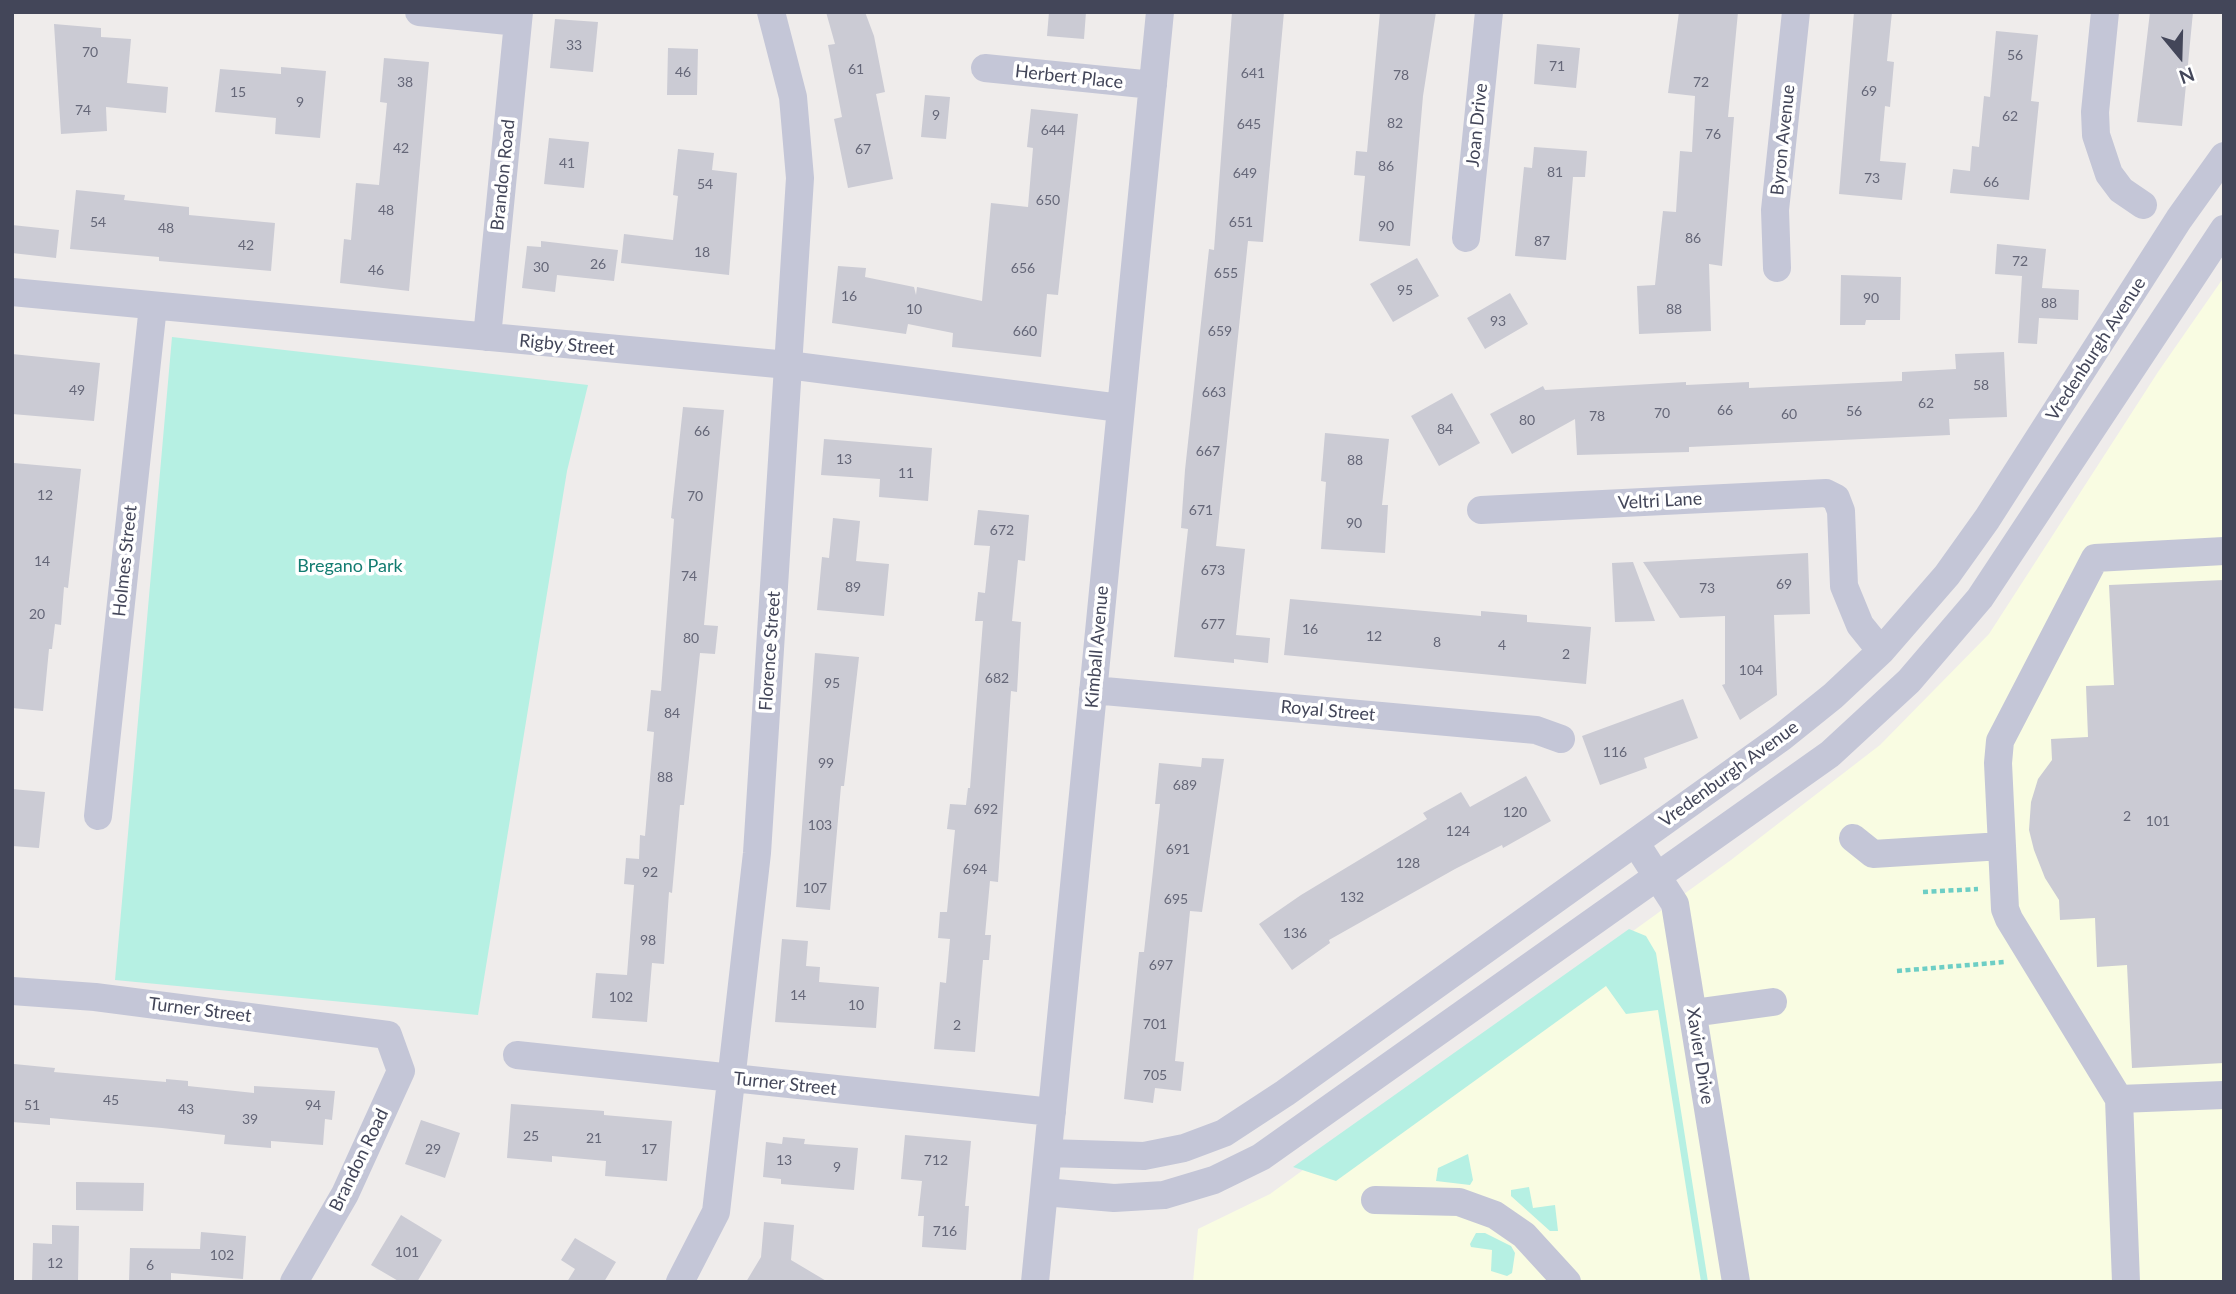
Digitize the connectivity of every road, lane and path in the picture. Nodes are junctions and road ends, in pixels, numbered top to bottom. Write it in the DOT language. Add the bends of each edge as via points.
graph roads {
  1 [pos="419,12"];
  2 [pos="771,12"];
  3 [pos="1160,12"];
  4 [pos="1489,12"];
  5 [pos="1796,12"];
  6 [pos="2105,12"];
  7 [pos="519,17"];
  8 [pos="985,68"];
  9 [pos="1153,85"];
  10 [pos="2224,156"];
  11 [pos="2143,205"];
  12 [pos="2179,219"];
  13 [pos="1466,238"];
  14 [pos="2221,241"];
  15 [pos="1777,268"];
  16 [pos="12,292"];
  17 [pos="153,306"];
  18 [pos="487,337"];
  19 [pos="788,365"];
  20 [pos="1120,408"];
  21 [pos="1481,510"];
  22 [pos="2224,551"];
  23 [pos="1881,651"];
  24 [pos="1093,690"];
  25 [pos="1561,739"];
  26 [pos="98,816"];
  27 [pos="1853,838"];
  28 [pos="1635,842"];
  29 [pos="2002,846"];
  30 [pos="1660,877"];
  31 [pos="1986,889"];
  32 [pos="1923,892"];
  33 [pos="2013,961"];
  34 [pos="1897,971"];
  35 [pos="12,991"];
  36 [pos="1773,1002"];
  37 [pos="1693,1013"];
  38 [pos="388,1035"];
  39 [pos="517,1055"];
  40 [pos="731,1079"];
  41 [pos="1285,1093"];
  42 [pos="2224,1095"];
  43 [pos="2119,1099"];
  44 [pos="1052,1112"];
  45 [pos="1307,1127"];
  46 [pos="1048,1153"];
  47 [pos="1044,1192"];
  48 [pos="1375,1200"];
  49 [pos="294,1282"];
  50 [pos="680,1282"];
  51 [pos="1035,1282"];
  52 [pos="1567,1282"];
  53 [pos="1736,1282"];
  54 [pos="2126,1282"];
  1 -- 7 [label="street"];
  2 -- 19 [label="street, Florence Street" via="793,97 800,178"];
  3 -- 9 [label="street, Kimball Avenue"];
  4 -- 13 [label="street, Joan Drive"];
  5 -- 15 [label="street, Byron Avenue" via="1775,210"];
  6 -- 11 [label="street" via="2096,135 2109,174 2121,190"];
  7 -- 18 [label="street, Brandon Road"];
  8 -- 9 [label="street, Herbert Place"];
  9 -- 20 [label="street, Kimball Avenue"];
  10 -- 12 [label="street, Vredenburgh Avenue"];
  12 -- 14 [label="street"];
  12 -- 23 [label="street, Vredenburgh Avenue" via="1987,519 1947,575"];
  14 -- 30 [label="street" via="2001,570 1935,654 1830,754"];
  16 -- 17 [label="street, Rigby Street"];
  17 -- 18 [label="street, Rigby Street"];
  17 -- 26 [label="street, Holmes Street"];
  18 -- 19 [label="street, Rigby Street"];
  19 -- 20 [label="street, Rigby Street"];
  19 -- 40 [label="street, Florence Street" via="757,853"];
  20 -- 24 [label="street, Kimball Avenue"];
  21 -- 23 [label="street, Veltri Lane" via="1826,493 1836,498 1841,511 1844,586 1860,625"];
  22 -- 29 [label="street" via="2095,558 2000,741"];
  23 -- 28 [label="street, Vredenburgh Avenue" via="1782,737"];
  24 -- 25 [label="street, Royal Street" via="1536,730"];
  24 -- 44 [label="street, Kimball Avenue"];
  27 -- 29 [label="street" via="1873,854"];
  28 -- 30 [label="street, Xavier Drive"];
  28 -- 41 [label="street, Vredenburgh Avenue"];
  29 -- 43 [label="street" via="2009,919"];
  30 -- 37 [label="street, Xavier Drive" via="1675,904"];
  30 -- 45 [label="street"];
  31 -- 32 [label="path"];
  33 -- 34 [label="path"];
  35 -- 38 [label="street, Turner Street" via="95,997"];
  36 -- 37 [label="street"];
  37 -- 53 [label="street, Xavier Drive"];
  38 -- 49 [label="street, Brandon Road" via="401,1071 345,1194"];
  39 -- 40 [label="street, Turner Street"];
  40 -- 44 [label="street, Turner Street"];
  40 -- 50 [label="street, Florence Street" via="716,1212"];
  41 -- 45 [label="street"];
  41 -- 46 [label="street, Vredenburgh Avenue" via="1224,1133 1184,1149 1124,1157"];
  42 -- 43 [label="street"];
  43 -- 54 [label="street"];
  44 -- 46 [label="street, Kimball Avenue"];
  45 -- 47 [label="street" via="1237,1170 1190,1189 1114,1199"];
  46 -- 47 [label="street, Kimball Avenue"];
  47 -- 51 [label="street, Kimball Avenue"];
  48 -- 52 [label="street" via="1459,1202 1495,1214 1524,1235"];
}
